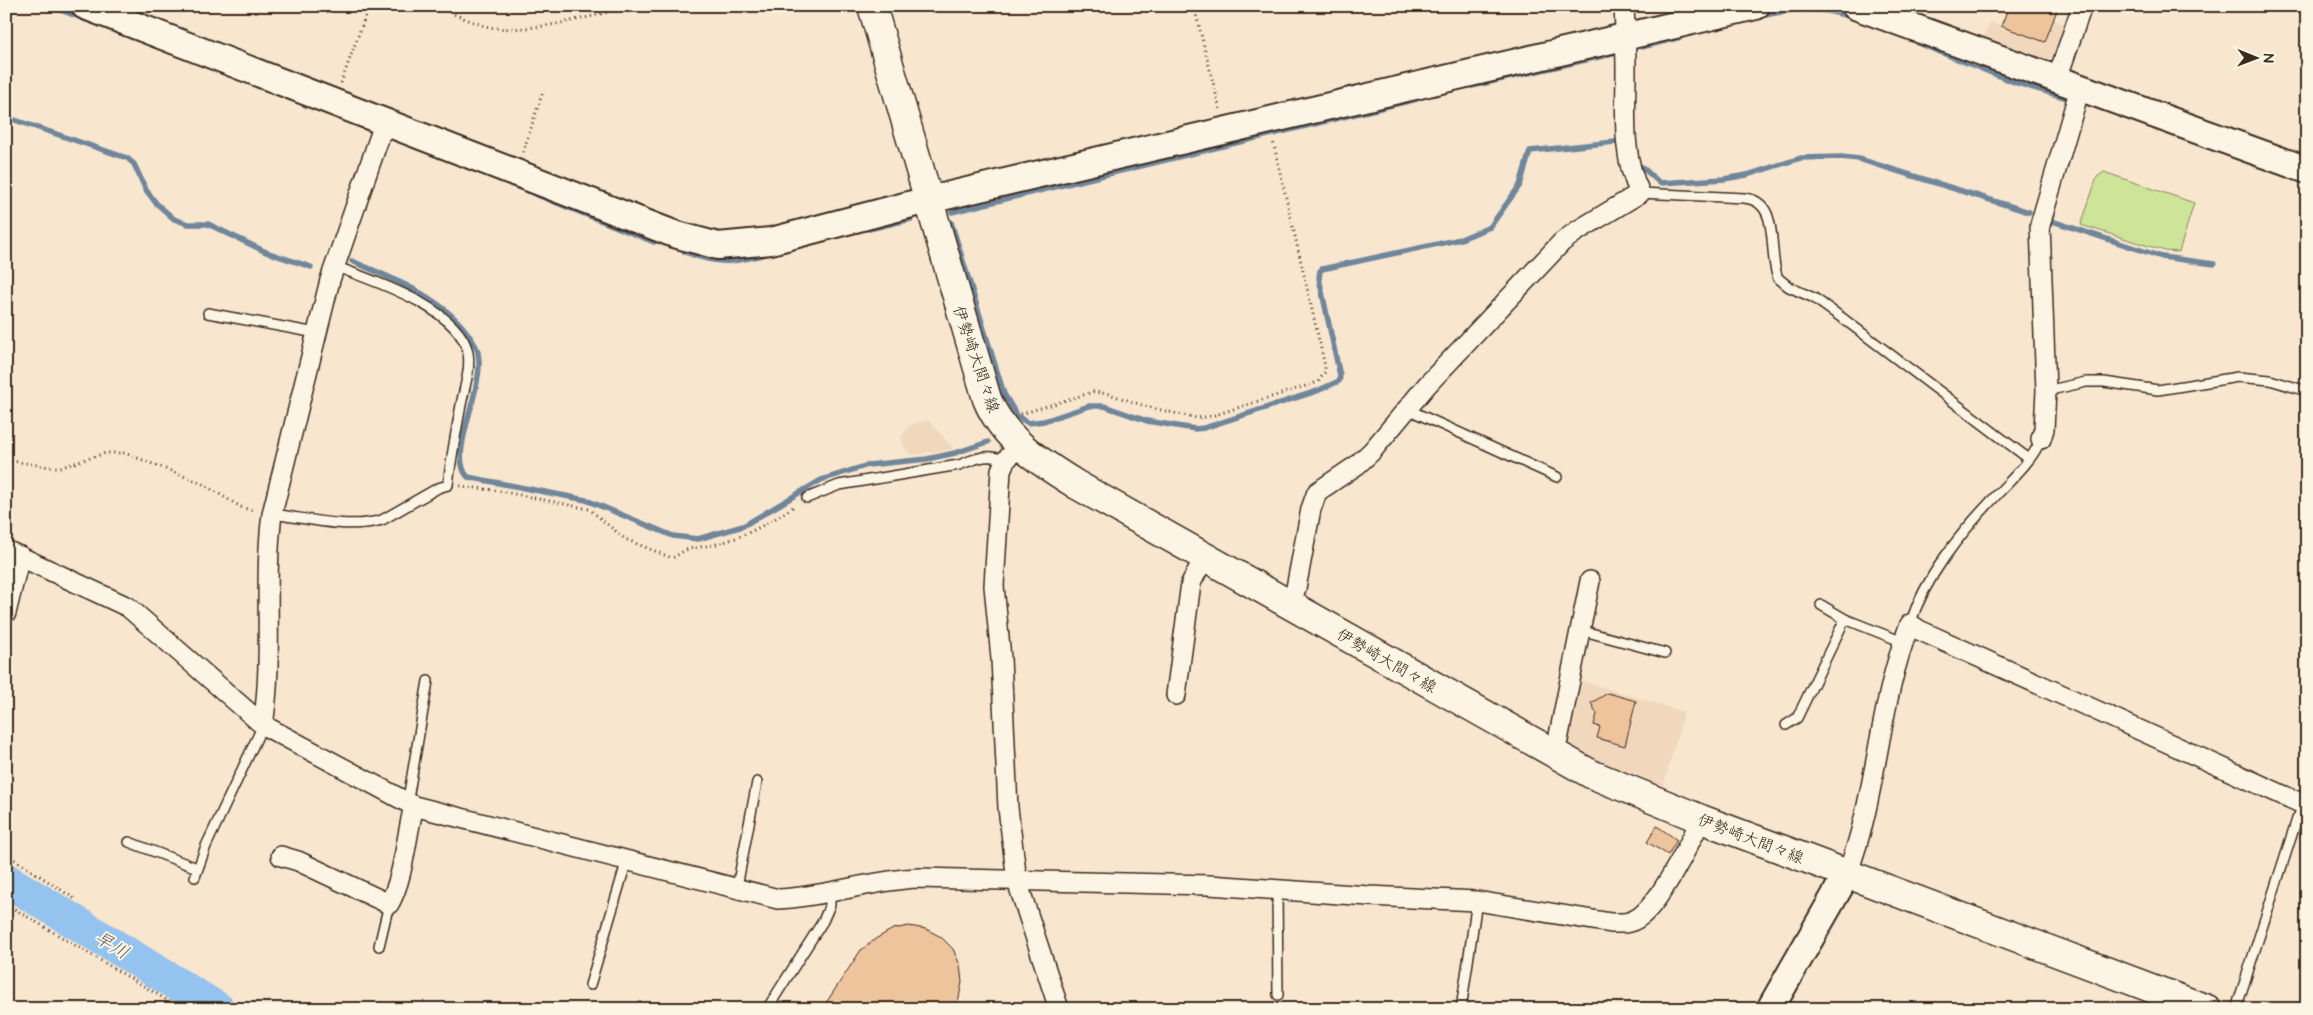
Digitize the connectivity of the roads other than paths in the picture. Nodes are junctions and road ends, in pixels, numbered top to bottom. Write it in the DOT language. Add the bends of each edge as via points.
graph roads {
  1 [pos="85,6"];
  2 [pos="872,6"];
  3 [pos="1624,6"];
  4 [pos="1756,6"];
  5 [pos="2082,6"];
  6 [pos="1858,7"];
  7 [pos="1625,38"];
  8 [pos="2068,84"];
  9 [pos="384,121"];
  10 [pos="2307,170"];
  11 [pos="1640,193"];
  12 [pos="928,201"];
  13 [pos="334,266"];
  14 [pos="208,313"];
  15 [pos="316,333"];
  16 [pos="2046,391"];
  17 [pos="2307,391"];
  18 [pos="1407,410"];
  19 [pos="2041,439"];
  20 [pos="1012,453"];
  21 [pos="2028,459"];
  22 [pos="1557,477"];
  23 [pos="808,498"];
  24 [pos="272,514"];
  25 [pos="13,553"];
  26 [pos="1205,556"];
  27 [pos="1590,582"];
  28 [pos="1290,604"];
  29 [pos="1820,605"];
  30 [pos="6,613"];
  31 [pos="1844,619"];
  32 [pos="1910,624"];
  33 [pos="1580,630"];
  34 [pos="1903,642"];
  35 [pos="1666,653"];
  36 [pos="428,681"];
  37 [pos="1176,695"];
  38 [pos="263,725"];
  39 [pos="1786,725"];
  40 [pos="1550,753"];
  41 [pos="757,782"];
  42 [pos="410,804"];
  43 [pos="2305,805"];
  44 [pos="1700,819"];
  45 [pos="129,842"];
  46 [pos="281,856"];
  47 [pos="627,860"];
  48 [pos="1847,874"];
  49 [pos="1017,881"];
  50 [pos="737,887"];
  51 [pos="1276,889"];
  52 [pos="830,892"];
  53 [pos="1477,901"];
  54 [pos="388,904"];
  55 [pos="379,946"];
  56 [pos="590,985"];
  57 [pos="1278,995"];
  58 [pos="2170,1002"];
  59 [pos="766,1009"];
  60 [pos="1060,1009"];
  61 [pos="1462,1009"];
  62 [pos="1770,1009"];
  63 [pos="2208,1009"];
  64 [pos="2236,1009"];
  1 -- 9 [label="street"];
  2 -- 12 [label="main road, 伊勢崎大間々線"];
  3 -- 7 [label="street"];
  4 -- 7 [label="street"];
  5 -- 8 [label="street"];
  6 -- 8 [label="street"];
  7 -- 11 [label="street" via="1625,140 1630,169"];
  7 -- 12 [label="street"];
  8 -- 10 [label="street"];
  8 -- 16 [label="street" via="2040,225"];
  9 -- 12 [label="street" via="674,234 718,246 771,241"];
  9 -- 13 [label="street"];
  11 -- 18 [label="street" via="1562,242"];
  11 -- 21 [label="lane" via="1744,198 1763,205 1778,278 1789,288 1814,298 1845,320"];
  12 -- 20 [label="main road, 伊勢崎大間々線" via="980,380"];
  13 -- 15 [label="street"];
  13 -- 24 [label="lane" via="419,301 447,321 465,342 467,375 448,485 382,520 372,522 351,524"];
  14 -- 15 [label="lane"];
  15 -- 24 [label="street"];
  16 -- 17 [label="lane" via="2086,382 2158,390 2238,377 2270,380"];
  16 -- 19 [label="street"];
  18 -- 22 [label="lane"];
  18 -- 28 [label="street" via="1357,465 1317,492"];
  19 -- 21 [label="lane"];
  20 -- 23 [label="lane" via="839,485"];
  20 -- 26 [label="main road, 伊勢崎大間々線" via="1039,462"];
  20 -- 49 [label="street" via="1001,470 994,586 1008,808"];
  21 -- 32 [label="lane" via="1953,545 1930,581"];
  24 -- 38 [label="street" via="268,546 267,698"];
  25 -- 30 [label="street"];
  25 -- 38 [label="street" via="128,607"];
  26 -- 28 [label="main road, 伊勢崎大間々線"];
  26 -- 37 [label="street" via="1192,583"];
  27 -- 33 [label="street"];
  28 -- 40 [label="main road, 伊勢崎大間々線"];
  29 -- 31 [label="lane"];
  31 -- 34 [label="lane"];
  31 -- 39 [label="lane" via="1797,718"];
  32 -- 34 [label="street"];
  32 -- 43 [label="street"];
  33 -- 35 [label="lane"];
  33 -- 40 [label="street" via="1558,740"];
  34 -- 48 [label="street" via="1863,819"];
  36 -- 42 [label="lane"];
  38 -- 42 [label="street"];
  38 -- 45 [label="lane" via="196,873"];
  40 -- 44 [label="main road, 伊勢崎大間々線" via="1591,774"];
  41 -- 50 [label="lane"];
  42 -- 47 [label="street"];
  42 -- 54 [label="street" via="401,866"];
  43 -- 64 [label="lane" via="2297,819"];
  44 -- 48 [label="main road, 伊勢崎大間々線"];
  44 -- 53 [label="street" via="1649,909 1628,923"];
  46 -- 54 [label="street"];
  47 -- 50 [label="street"];
  47 -- 56 [label="lane"];
  48 -- 58 [label="main road, 伊勢崎大間々線"];
  48 -- 62 [label="street"];
  49 -- 51 [label="street"];
  49 -- 52 [label="street" via="892,879"];
  49 -- 60 [label="street"];
  50 -- 52 [label="street" via="778,899"];
  51 -- 53 [label="street"];
  51 -- 57 [label="lane"];
  52 -- 59 [label="lane" via="830,905 823,921"];
  53 -- 61 [label="lane"];
  54 -- 55 [label="lane"];
  58 -- 63 [label="main road, 伊勢崎大間々線"];
}
